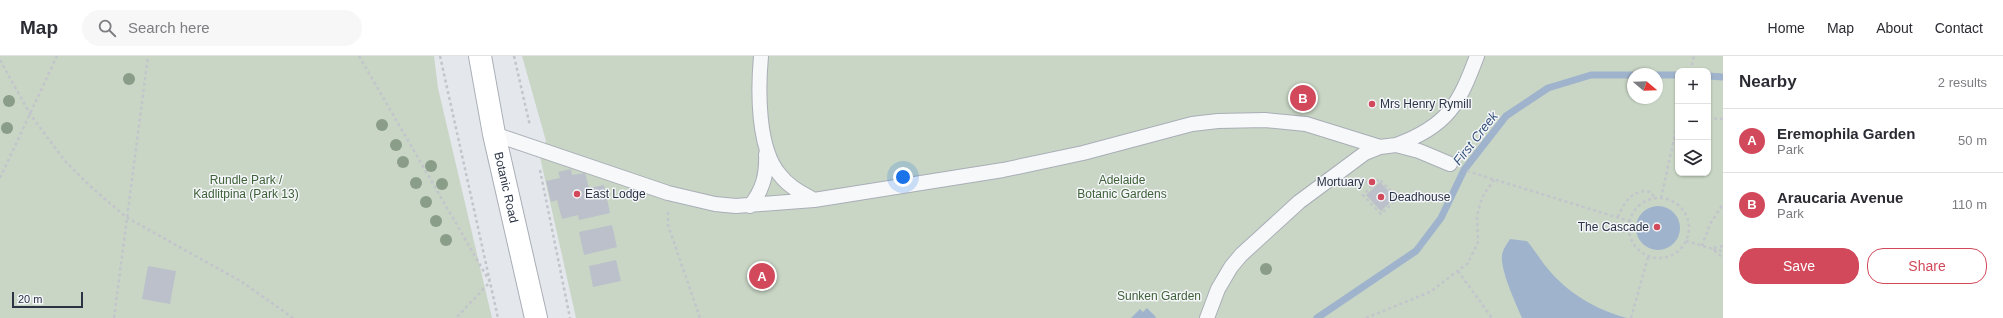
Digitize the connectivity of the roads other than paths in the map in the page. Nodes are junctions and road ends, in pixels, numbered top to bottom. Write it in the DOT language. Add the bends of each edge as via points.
graph roads {
  1 [pos="480,56"];
  2 [pos="761,56"];
  3 [pos="1477,56"];
  4 [pos="494,134"];
  5 [pos="765,139"];
  6 [pos="1396,145"];
  7 [pos="1380,147"];
  8 [pos="1450,164"];
  9 [pos="814,200"];
  10 [pos="750,206"];
  11 [pos="536,318"];
  12 [pos="1208,318"];
  1 -- 4 [label="main road, Botanic Road"];
  2 -- 5 [label="street" via="759,93"];
  3 -- 6 [label="street" via="1460,97 1446,116 1421,134"];
  4 -- 10 [label="street" via="668,193 720,205"];
  4 -- 11 [label="main road, Botanic Road"];
  5 -- 9 [label="street" via="770,158 779,175 799,192"];
  5 -- 10 [label="street" via="766,174 761,189"];
  6 -- 7 [label="street"];
  6 -- 8 [label="street"];
  7 -- 9 [label="street" via="1306,124 1264,120 1218,120 1002,170"];
  7 -- 12 [label="street" via="1365,153 1299,202 1241,255 1218,290"];
  9 -- 10 [label="street"];
}
